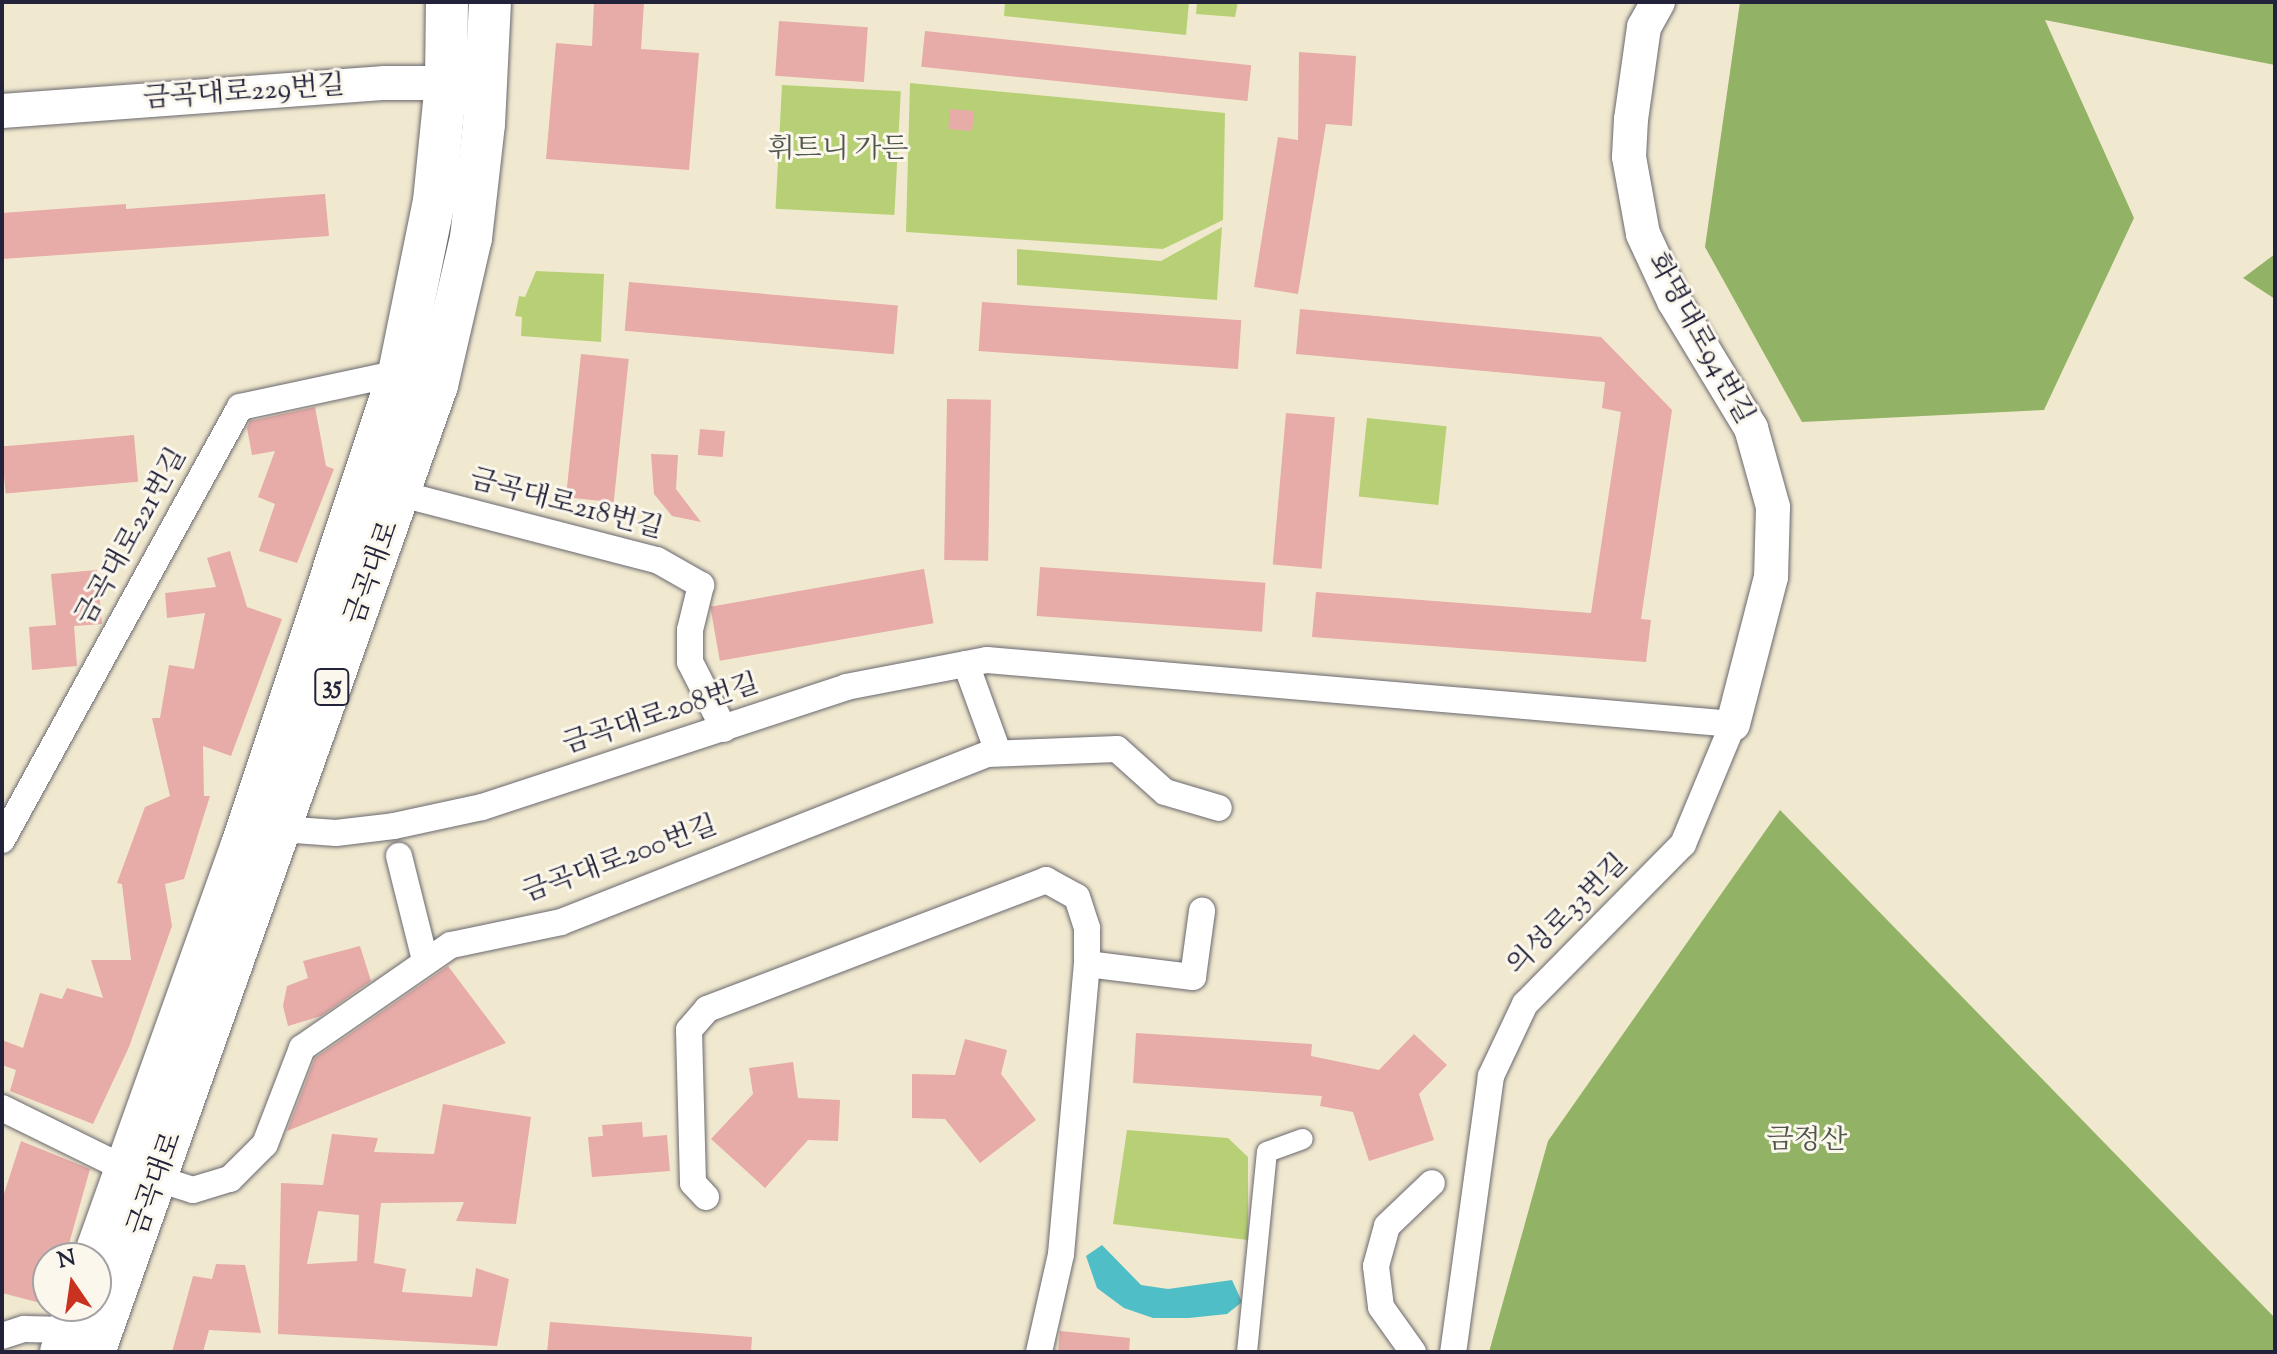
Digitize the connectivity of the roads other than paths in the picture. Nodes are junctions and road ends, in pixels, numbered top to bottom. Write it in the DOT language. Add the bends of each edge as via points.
graph roads {
  1 [pos="447,2"];
  2 [pos="490,2"];
  3 [pos="1658,2"];
  4 [pos="466,83"];
  5 [pos="2,111"];
  6 [pos="399,373"];
  7 [pos="401,494"];
  8 [pos="966,664"];
  9 [pos="1733,724"];
  10 [pos="724,729"];
  11 [pos="998,752"];
  12 [pos="1219,808"];
  13 [pos="281,829"];
  14 [pos="2,840"];
  15 [pos="399,856"];
  16 [pos="1202,911"];
  17 [pos="425,960"];
  18 [pos="1087,964"];
  19 [pos="2,1108"];
  20 [pos="1303,1139"];
  21 [pos="141,1174"];
  22 [pos="1432,1183"];
  23 [pos="706,1197"];
  24 [pos="103,1242"];
  25 [pos="75,1335"];
  26 [pos="2,1336"];
  27 [pos="1039,1352"];
  28 [pos="1247,1352"];
  29 [pos="1413,1352"];
  30 [pos="1453,1352"];
  1 -- 4 [label="main road, 금곡대로 / 35"];
  2 -- 4 [label="main road, 금곡대로 / 35"];
  3 -- 9 [label="street, 화명대로94번길" via="1644,27 1631,119 1629,157 1643,234 1674,301 1751,428 1773,507 1771,577"];
  4 -- 5 [label="street, 금곡대로229번길"];
  4 -- 6 [label="main road, 금곡대로 / 35" via="434,201"];
  4 -- 7 [label="main road, 금곡대로 / 35" via="471,238 437,385"];
  6 -- 14 [label="street, 금곡대로221번길" via="240,407"];
  6 -- 21 [label="main road, 금곡대로 / 35" via="241,848"];
  7 -- 10 [label="street, 금곡대로218번길" via="657,560 701,585 690,630 690,662"];
  7 -- 13 [label="main road, 금곡대로 / 35"];
  8 -- 9 [label="street, 금곡대로208번길" via="987,660"];
  8 -- 10 [label="street, 금곡대로208번길" via="846,687"];
  8 -- 11 [label="street"];
  9 -- 30 [label="street, 의성로33번길" via="1683,844 1525,1004 1491,1076"];
  10 -- 13 [label="street, 금곡대로208번길" via="482,807 336,833"];
  11 -- 12 [label="street, 금곡대로200번길" via="1117,749 1165,792"];
  11 -- 17 [label="street, 금곡대로200번길" via="561,922 451,945"];
  13 -- 21 [label="main road, 금곡대로 / 35"];
  15 -- 17 [label="street"];
  16 -- 18 [label="street" via="1193,977"];
  17 -- 21 [label="street, 금곡대로200번길" via="302,1048 265,1144 230,1179 193,1190"];
  18 -- 23 [label="street" via="1087,928 1077,897 1046,880 707,1009 689,1030 693,1183"];
  18 -- 27 [label="street" via="1061,1254"];
  19 -- 21 [label="street, 금곡대로200번길"];
  20 -- 28 [label="street" via="1267,1152"];
  21 -- 24 [label="main road, 금곡대로 / 35"];
  21 -- 25 [label="main road, 금곡대로 / 35"];
  22 -- 29 [label="street" via="1387,1226 1376,1266 1381,1307"];
  25 -- 26 [label="street" via="24,1329"];
}
